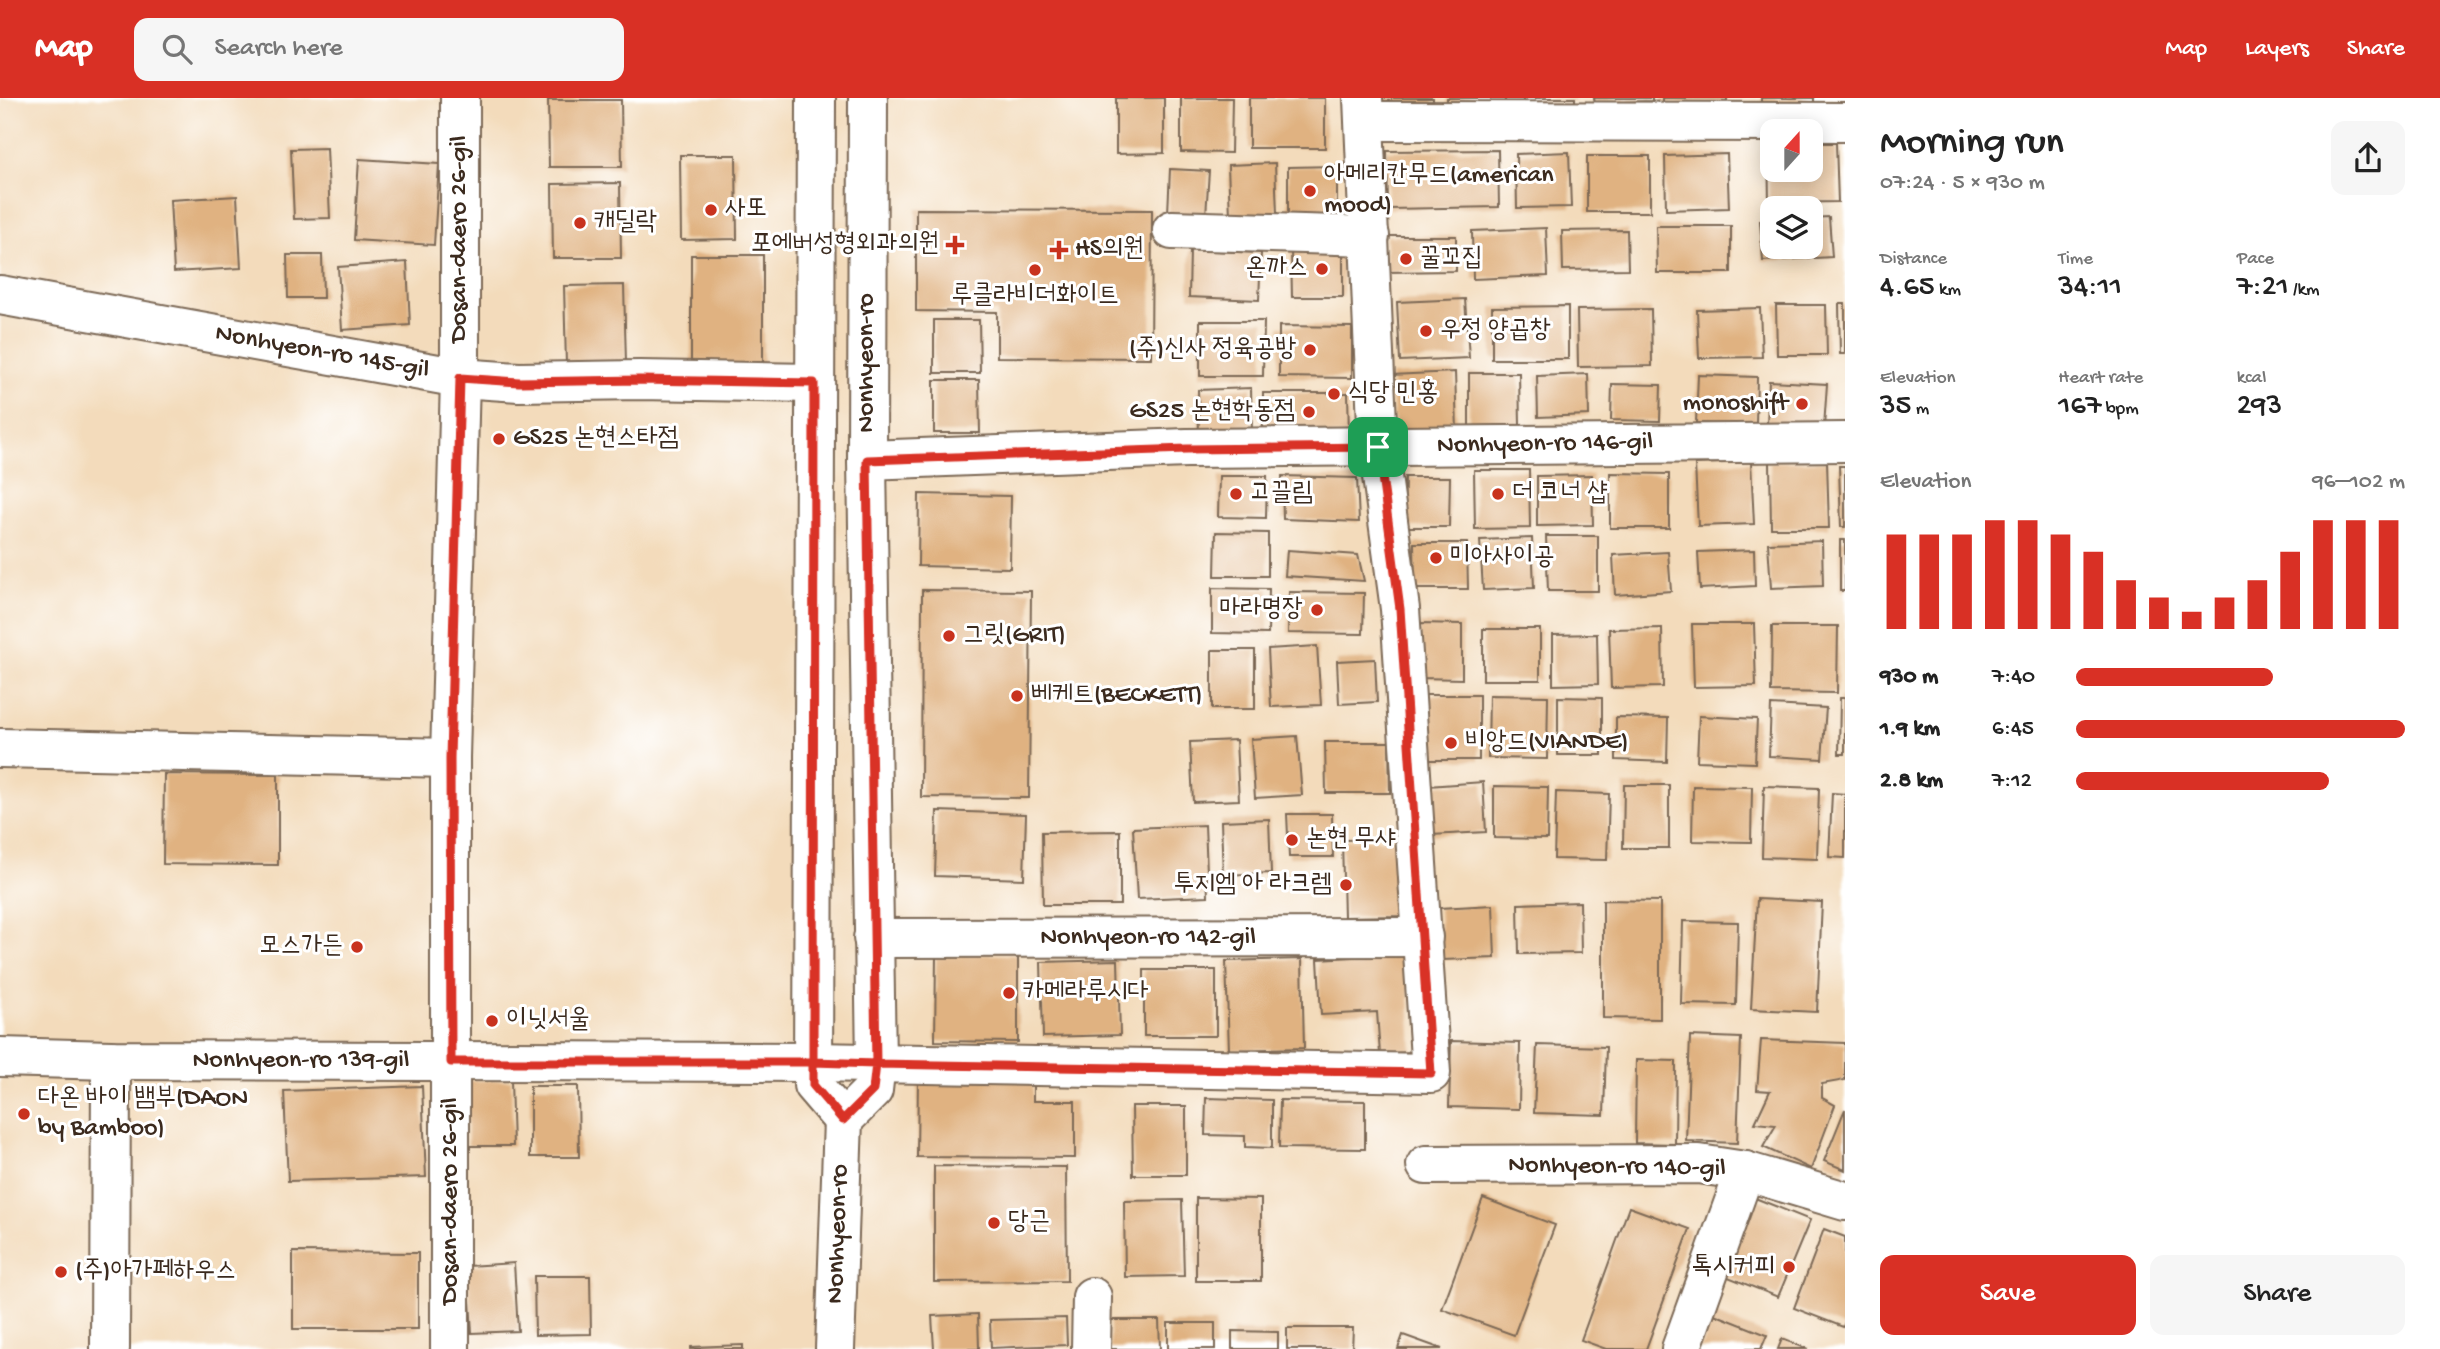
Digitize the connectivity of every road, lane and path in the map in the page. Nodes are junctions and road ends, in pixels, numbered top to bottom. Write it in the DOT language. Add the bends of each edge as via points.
graph roads {
  1 [pos="460,98"];
  2 [pos="816,98"];
  3 [pos="868,98"];
  4 [pos="1364,109"];
  5 [pos="1845,122"];
  6 [pos="1172,230"];
  7 [pos="1370,236"];
  8 [pos="0,295"];
  9 [pos="460,378"];
  10 [pos="814,383"];
  11 [pos="1845,442"];
  12 [pos="1378,447"];
  13 [pos="867,460"];
  14 [pos="0,748"];
  15 [pos="450,758"];
  16 [pos="1423,937"];
  17 [pos="873,938"];
  18 [pos="0,1057"];
  19 [pos="111,1060"];
  20 [pos="451,1062"];
  21 [pos="813,1062"];
  22 [pos="876,1064"];
  23 [pos="843,1120"];
  24 [pos="1426,1165"];
  25 [pos="1745,1171"];
  26 [pos="1845,1201"];
  27 [pos="1092,1297"];
  28 [pos="110,1349"];
  29 [pos="450,1349"];
  30 [pos="835,1349"];
  31 [pos="1091,1349"];
  32 [pos="1681,1349"];
  1 -- 9 [label="street, Dosan-daero 26-gil"];
  2 -- 10 [label="street, Nonhyeon-ro"];
  3 -- 13 [label="street, Nonhyeon-ro"];
  4 -- 5 [label="street"];
  4 -- 7 [label="street"];
  6 -- 7 [label="street"];
  7 -- 12 [label="street"];
  8 -- 9 [label="street, Nonhyeon-ro 145-gil"];
  9 -- 10 [label="street, Nonhyeon-ro 145-gil"];
  9 -- 15 [label="street, Dosan-daero 26-gil"];
  10 -- 21 [label="street, Nonhyeon-ro"];
  11 -- 12 [label="street, Nonhyeon-ro 146-gil"];
  12 -- 13 [label="street, Nonhyeon-ro 146-gil"];
  12 -- 16 [label="street" via="1400,609"];
  13 -- 17 [label="street, Nonhyeon-ro"];
  14 -- 15 [label="street"];
  15 -- 20 [label="street, Dosan-daero 26-gil"];
  16 -- 17 [label="street, Nonhyeon-ro 142-gil"];
  16 -- 22 [label="street" via="1431,1073"];
  17 -- 22 [label="street, Nonhyeon-ro"];
  18 -- 19 [label="street, Nonhyeon-ro 139-gil"];
  19 -- 20 [label="street, Nonhyeon-ro 139-gil"];
  19 -- 28 [label="street"];
  20 -- 21 [label="street, Nonhyeon-ro 139-gil"];
  20 -- 29 [label="street, Dosan-daero 26-gil"];
  21 -- 22 [label="street, Nonhyeon-ro 139-gil"];
  21 -- 23 [label="street, Nonhyeon-ro" via="813,1085"];
  22 -- 23 [label="street, Nonhyeon-ro" via="873,1090"];
  23 -- 30 [label="street, Nonhyeon-ro"];
  24 -- 25 [label="street, Nonhyeon-ro 140-gil" via="1699,1164"];
  25 -- 26 [label="street, Nonhyeon-ro 140-gil"];
  25 -- 32 [label="street"];
  27 -- 31 [label="street"];
}
